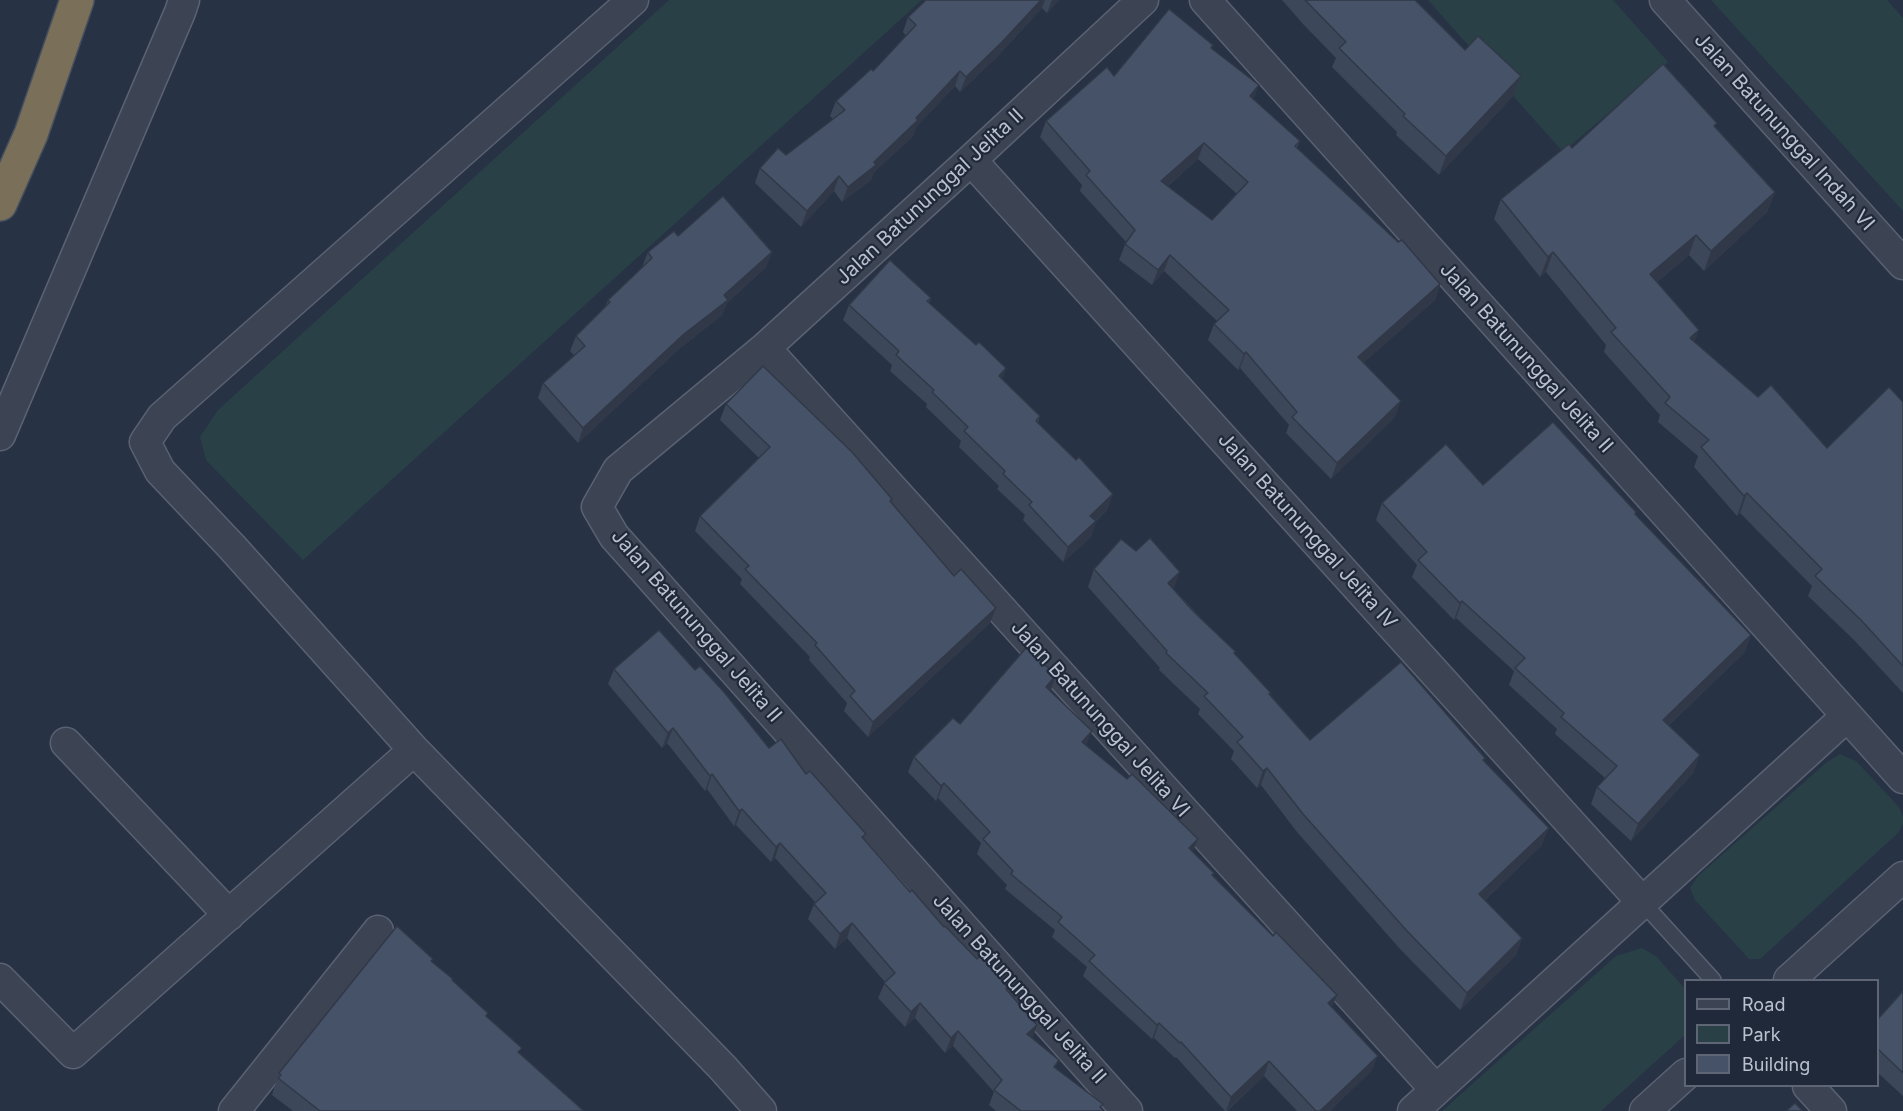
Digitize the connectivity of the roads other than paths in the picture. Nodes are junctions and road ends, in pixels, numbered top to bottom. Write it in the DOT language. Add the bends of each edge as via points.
graph roads {
  1 [pos="77,0"];
  2 [pos="184,0"];
  3 [pos="1143,0"];
  4 [pos="1205,0"];
  5 [pos="1665,0"];
  6 [pos="615,6"];
  7 [pos="971,160"];
  8 [pos="0,204"];
  9 [pos="1903,264"];
  10 [pos="765,348"];
  11 [pos="0,435"];
  12 [pos="1847,716"];
  13 [pos="66,743"];
  14 [pos="414,750"];
  15 [pos="1900,768"];
  16 [pos="1903,877"];
  17 [pos="1643,903"];
  18 [pos="229,915"];
  19 [pos="378,931"];
  20 [pos="0,979"];
  21 [pos="1711,979"];
  22 [pos="1791,979"];
  23 [pos="1684,1076"];
  24 [pos="1809,1087"];
  25 [pos="1436,1090"];
  26 [pos="746,1106"];
  27 [pos="234,1111"];
  28 [pos="1127,1111"];
  29 [pos="1413,1111"];
  30 [pos="1645,1111"];
  31 [pos="1831,1111"];
  1 -- 8 [label="highway" via="31,134"];
  2 -- 11 [label="street"];
  3 -- 7 [label="street, Jalan Batununggal Jelita II"];
  4 -- 12 [label="street, Jalan Batununggal Jelita II"];
  5 -- 9 [label="street, Jalan Batununggal Indah VI"];
  6 -- 14 [label="street" via="162,417 145,442 160,471"];
  7 -- 10 [label="street, Jalan Batununggal Jelita II"];
  7 -- 17 [label="street, Jalan Batununggal Jelita IV"];
  10 -- 25 [label="street, Jalan Batununggal Jelita VI"];
  10 -- 28 [label="street, Jalan Batununggal Jelita II" via="618,470 597,507 614,536"];
  12 -- 15 [label="street, Jalan Batununggal Jelita II"];
  12 -- 17 [label="street"];
  13 -- 18 [label="street"];
  14 -- 18 [label="street"];
  14 -- 26 [label="street" via="723,1068"];
  16 -- 22 [label="street"];
  17 -- 21 [label="lane"];
  17 -- 25 [label="street"];
  18 -- 20 [label="street" via="74,1053"];
  19 -- 27 [label="street"];
  23 -- 30 [label="street"];
  24 -- 31 [label="street"];
  25 -- 29 [label="street"];
}
